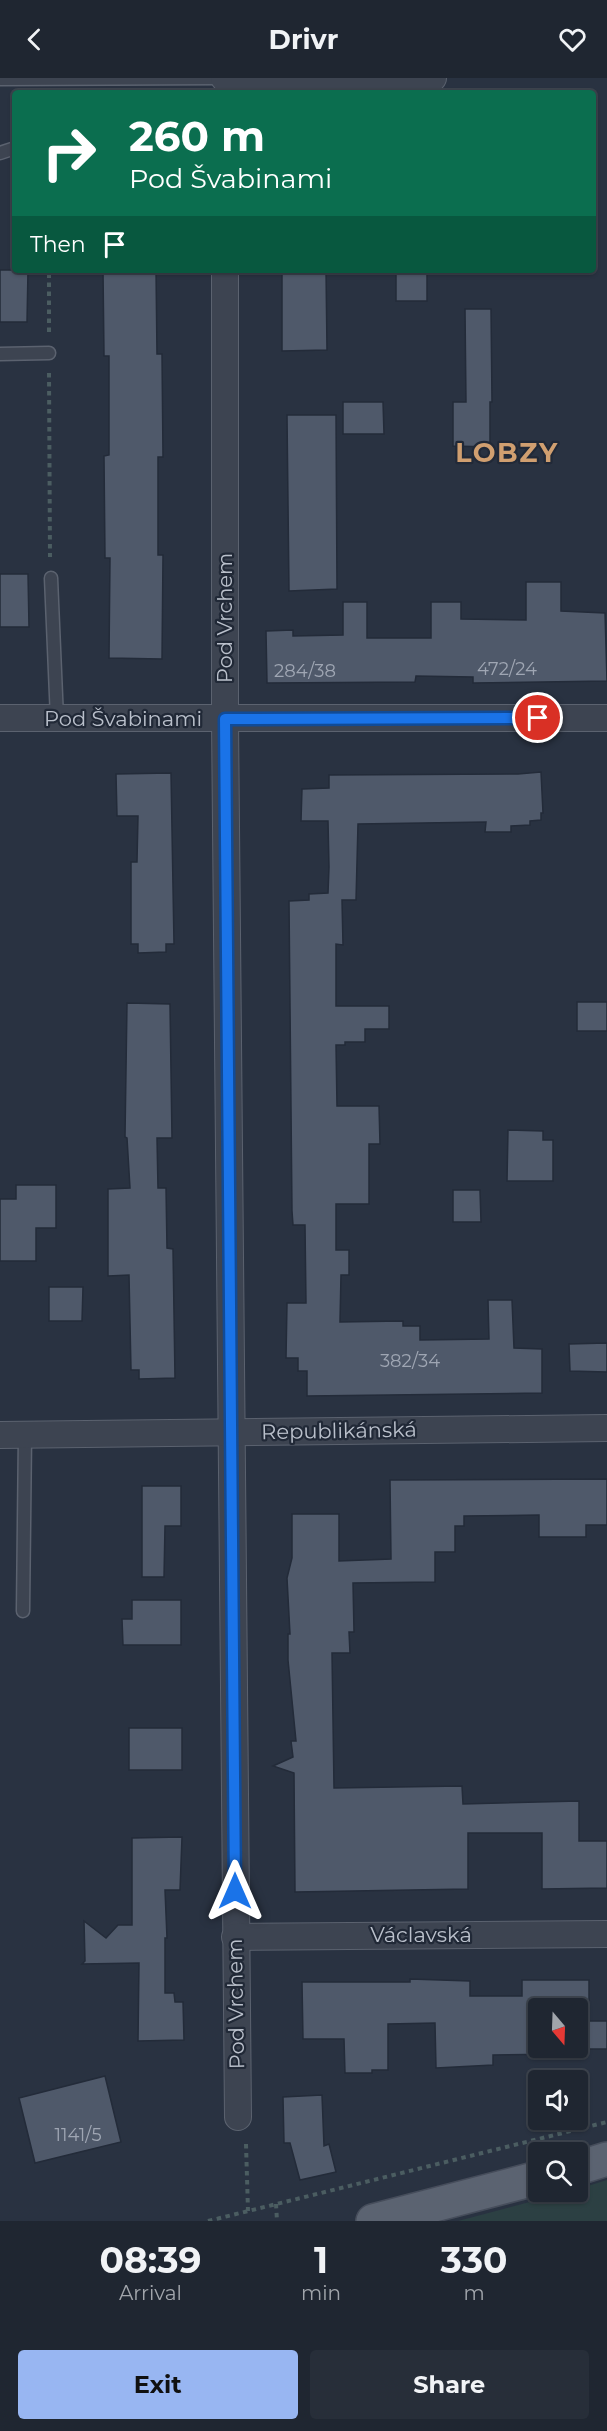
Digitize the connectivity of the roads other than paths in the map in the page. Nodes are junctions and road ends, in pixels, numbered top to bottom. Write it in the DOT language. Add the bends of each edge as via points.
graph roads {
  1 [pos="224,78"];
  2 [pos="381,78"];
  3 [pos="433,78"];
  4 [pos="0,79"];
  5 [pos="225,273"];
  6 [pos="49,353"];
  7 [pos="0,354"];
  8 [pos="51,578"];
  9 [pos="0,718"];
  10 [pos="607,718"];
  11 [pos="57,719"];
  12 [pos="225,719"];
  13 [pos="607,1428"];
  14 [pos="232,1432"];
  15 [pos="12,1435"];
  16 [pos="23,1611"];
  17 [pos="607,1934"];
  18 [pos="235,1936"];
  19 [pos="237,2117"];
  20 [pos="607,2159"];
  21 [pos="588,2165"];
  22 [pos="528,2181"];
  23 [pos="373,2221"];
  1 -- 2 [label="street"];
  1 -- 4 [label="lane"];
  2 -- 3 [label="street"];
  5 -- 12 [label="street, Pod Vrchem"];
  6 -- 7 [label="lane"];
  8 -- 11 [label="lane"];
  9 -- 11 [label="street, Pod Švabinami"];
  10 -- 12 [label="street, Pod Švabinami"];
  11 -- 12 [label="street, Pod Švabinami"];
  12 -- 14 [label="street, Pod Vrchem"];
  13 -- 14 [label="street, Republikánská"];
  14 -- 15 [label="street, Republikánská"];
  14 -- 18 [label="street, Pod Vrchem"];
  15 -- 16 [label="lane"];
  17 -- 18 [label="street, Václavská"];
  18 -- 19 [label="street, Pod Vrchem"];
  20 -- 21 [label="main road"];
  22 -- 23 [label="main road"];
}
